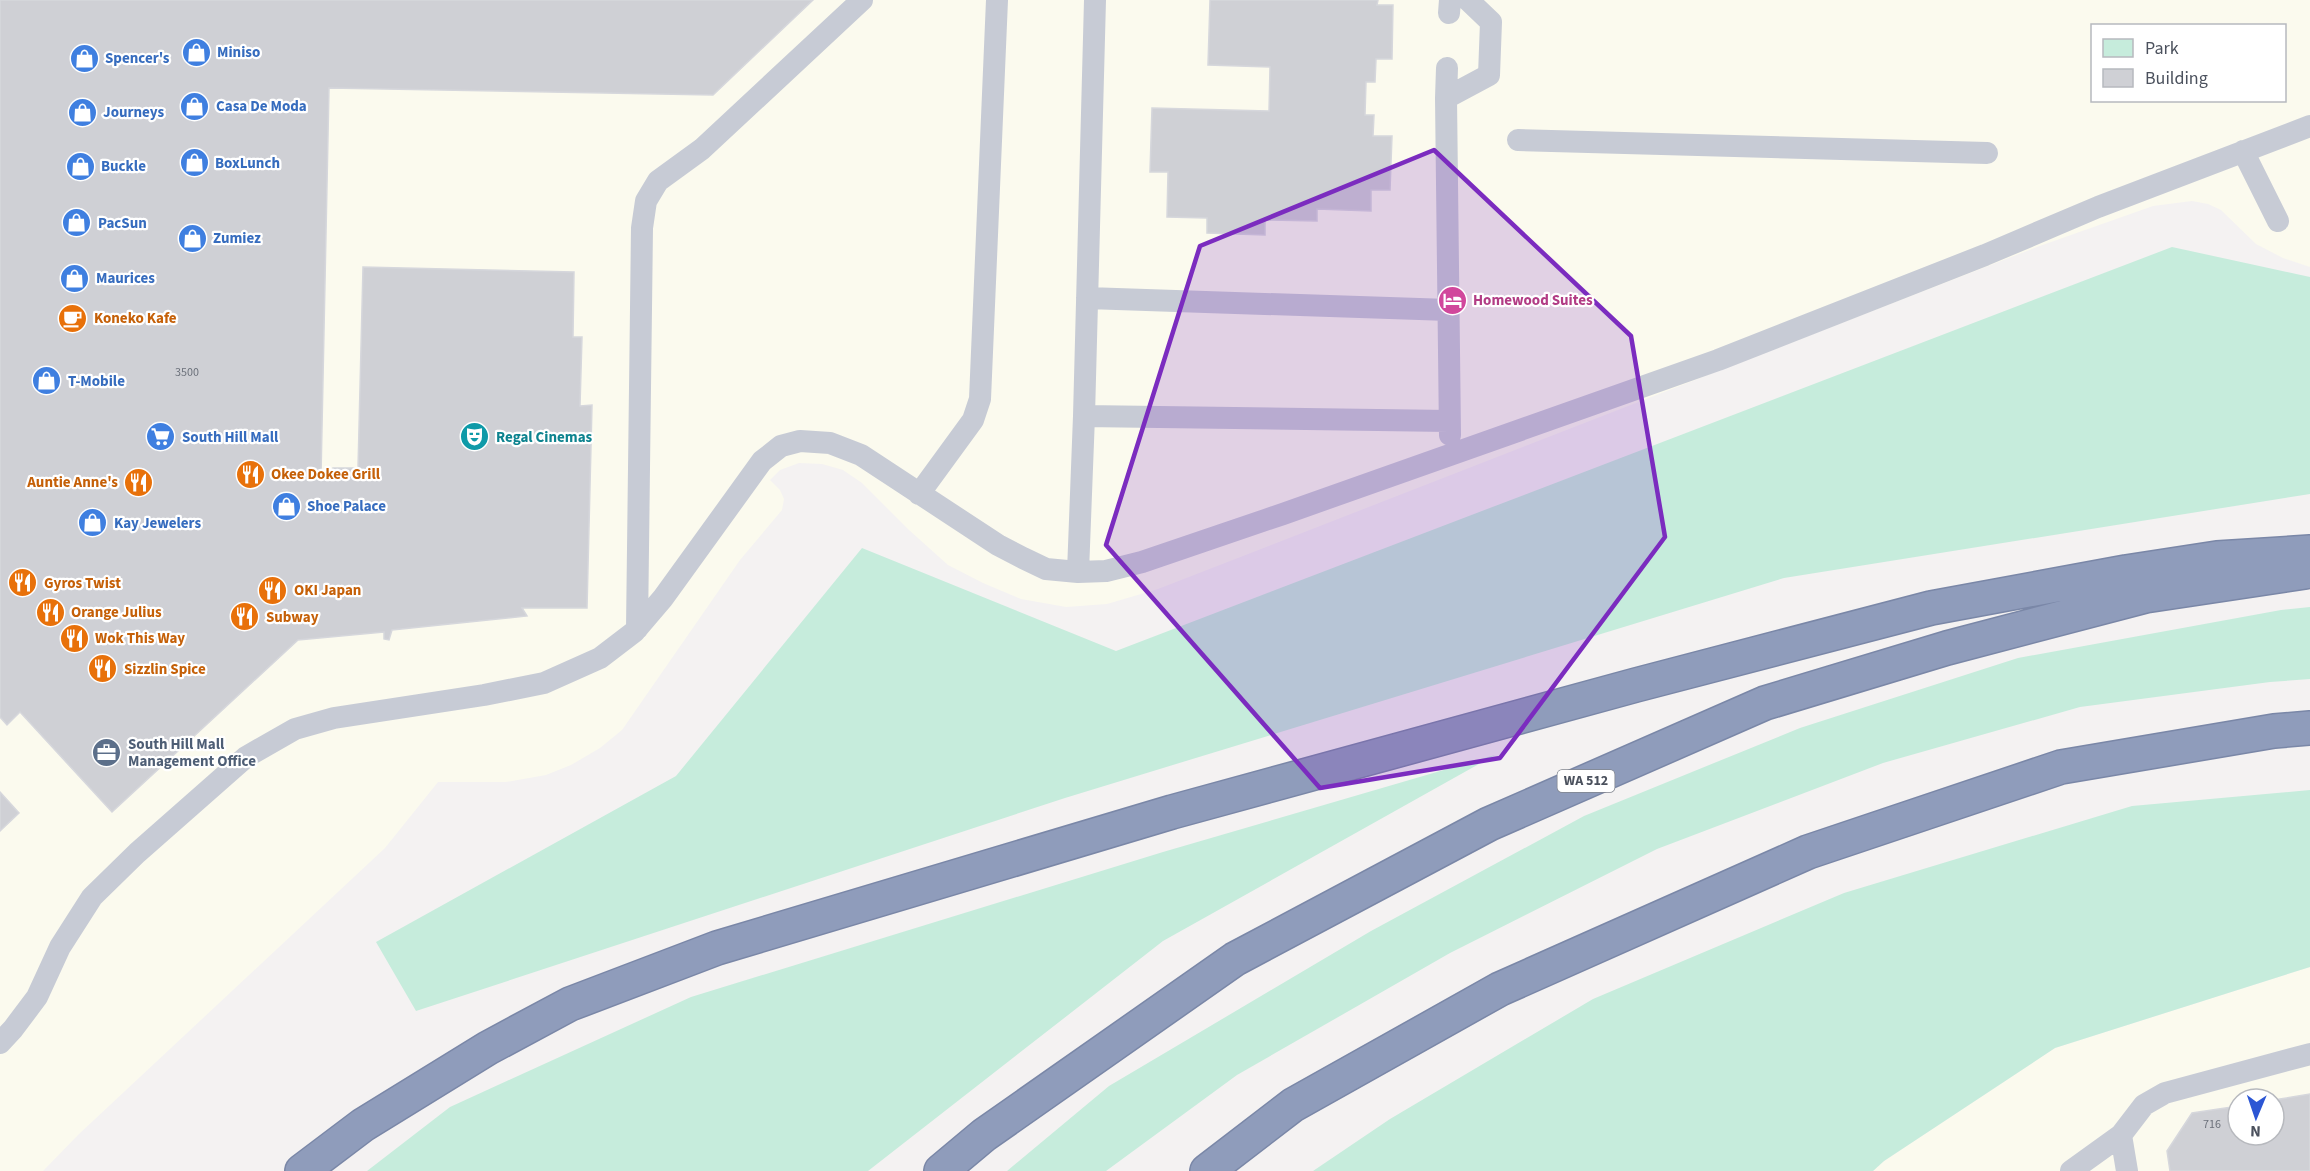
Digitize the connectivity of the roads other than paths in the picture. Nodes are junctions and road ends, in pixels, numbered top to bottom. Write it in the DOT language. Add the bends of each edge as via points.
graph roads {
  1 [pos="862,0"];
  2 [pos="997,0"];
  3 [pos="1095,0"];
  4 [pos="1468,0"];
  5 [pos="1447,68"];
  6 [pos="1446,98"];
  7 [pos="2310,126"];
  8 [pos="1518,140"];
  9 [pos="2243,151"];
  10 [pos="1987,153"];
  11 [pos="2278,221"];
  12 [pos="1087,298"];
  13 [pos="1449,310"];
  14 [pos="1084,416"];
  15 [pos="1449,421"];
  16 [pos="1450,454"];
  17 [pos="919,494"];
  18 [pos="2310,552"];
  19 [pos="2310,571"];
  20 [pos="1078,572"];
  21 [pos="637,628"];
  22 [pos="2310,728"];
  23 [pos="0,1043"];
  24 [pos="2310,1054"];
  25 [pos="2121,1135"];
  26 [pos="302,1171"];
  27 [pos="941,1171"];
  28 [pos="1207,1171"];
  29 [pos="2071,1171"];
  30 [pos="2127,1171"];
  1 -- 21 [label="lane" via="702,149 658,181 646,201 642,228"];
  2 -- 17 [label="lane" via="980,399 974,420"];
  3 -- 12 [label="lane"];
  4 -- 6 [label="lane" via="1491,22 1489,75"];
  5 -- 6 [label="lane"];
  6 -- 13 [label="lane"];
  7 -- 9 [label="lane"];
  8 -- 10 [label="lane"];
  9 -- 11 [label="lane"];
  9 -- 16 [label="lane" via="1718,360"];
  12 -- 13 [label="lane"];
  12 -- 14 [label="lane"];
  13 -- 15 [label="lane"];
  14 -- 15 [label="lane"];
  14 -- 20 [label="lane"];
  15 -- 16 [label="lane"];
  16 -- 20 [label="lane" via="1142,562 1106,571"];
  17 -- 20 [label="lane" via="1023,558 1046,568"];
  17 -- 21 [label="lane" via="861,455 830,443 800,441 781,446 762,461"];
  18 -- 26 [label="highway" via="2217,558 1931,608 1172,812 717,948 570,1004 488,1048 363,1125"];
  19 -- 27 [label="highway, WA 512" via="2145,596 1947,648 1765,703 1489,824 1236,959 984,1135"];
  21 -- 23 [label="lane" via="600,658 544,683 334,718 295,729 246,757 92,897 60,946 37,996"];
  22 -- 28 [label="highway" via="2061,767 1808,852 1500,989 1293,1105"];
  24 -- 25 [label="lane" via="2165,1093 2144,1105"];
  25 -- 29 [label="lane"];
  25 -- 30 [label="lane"];
}
